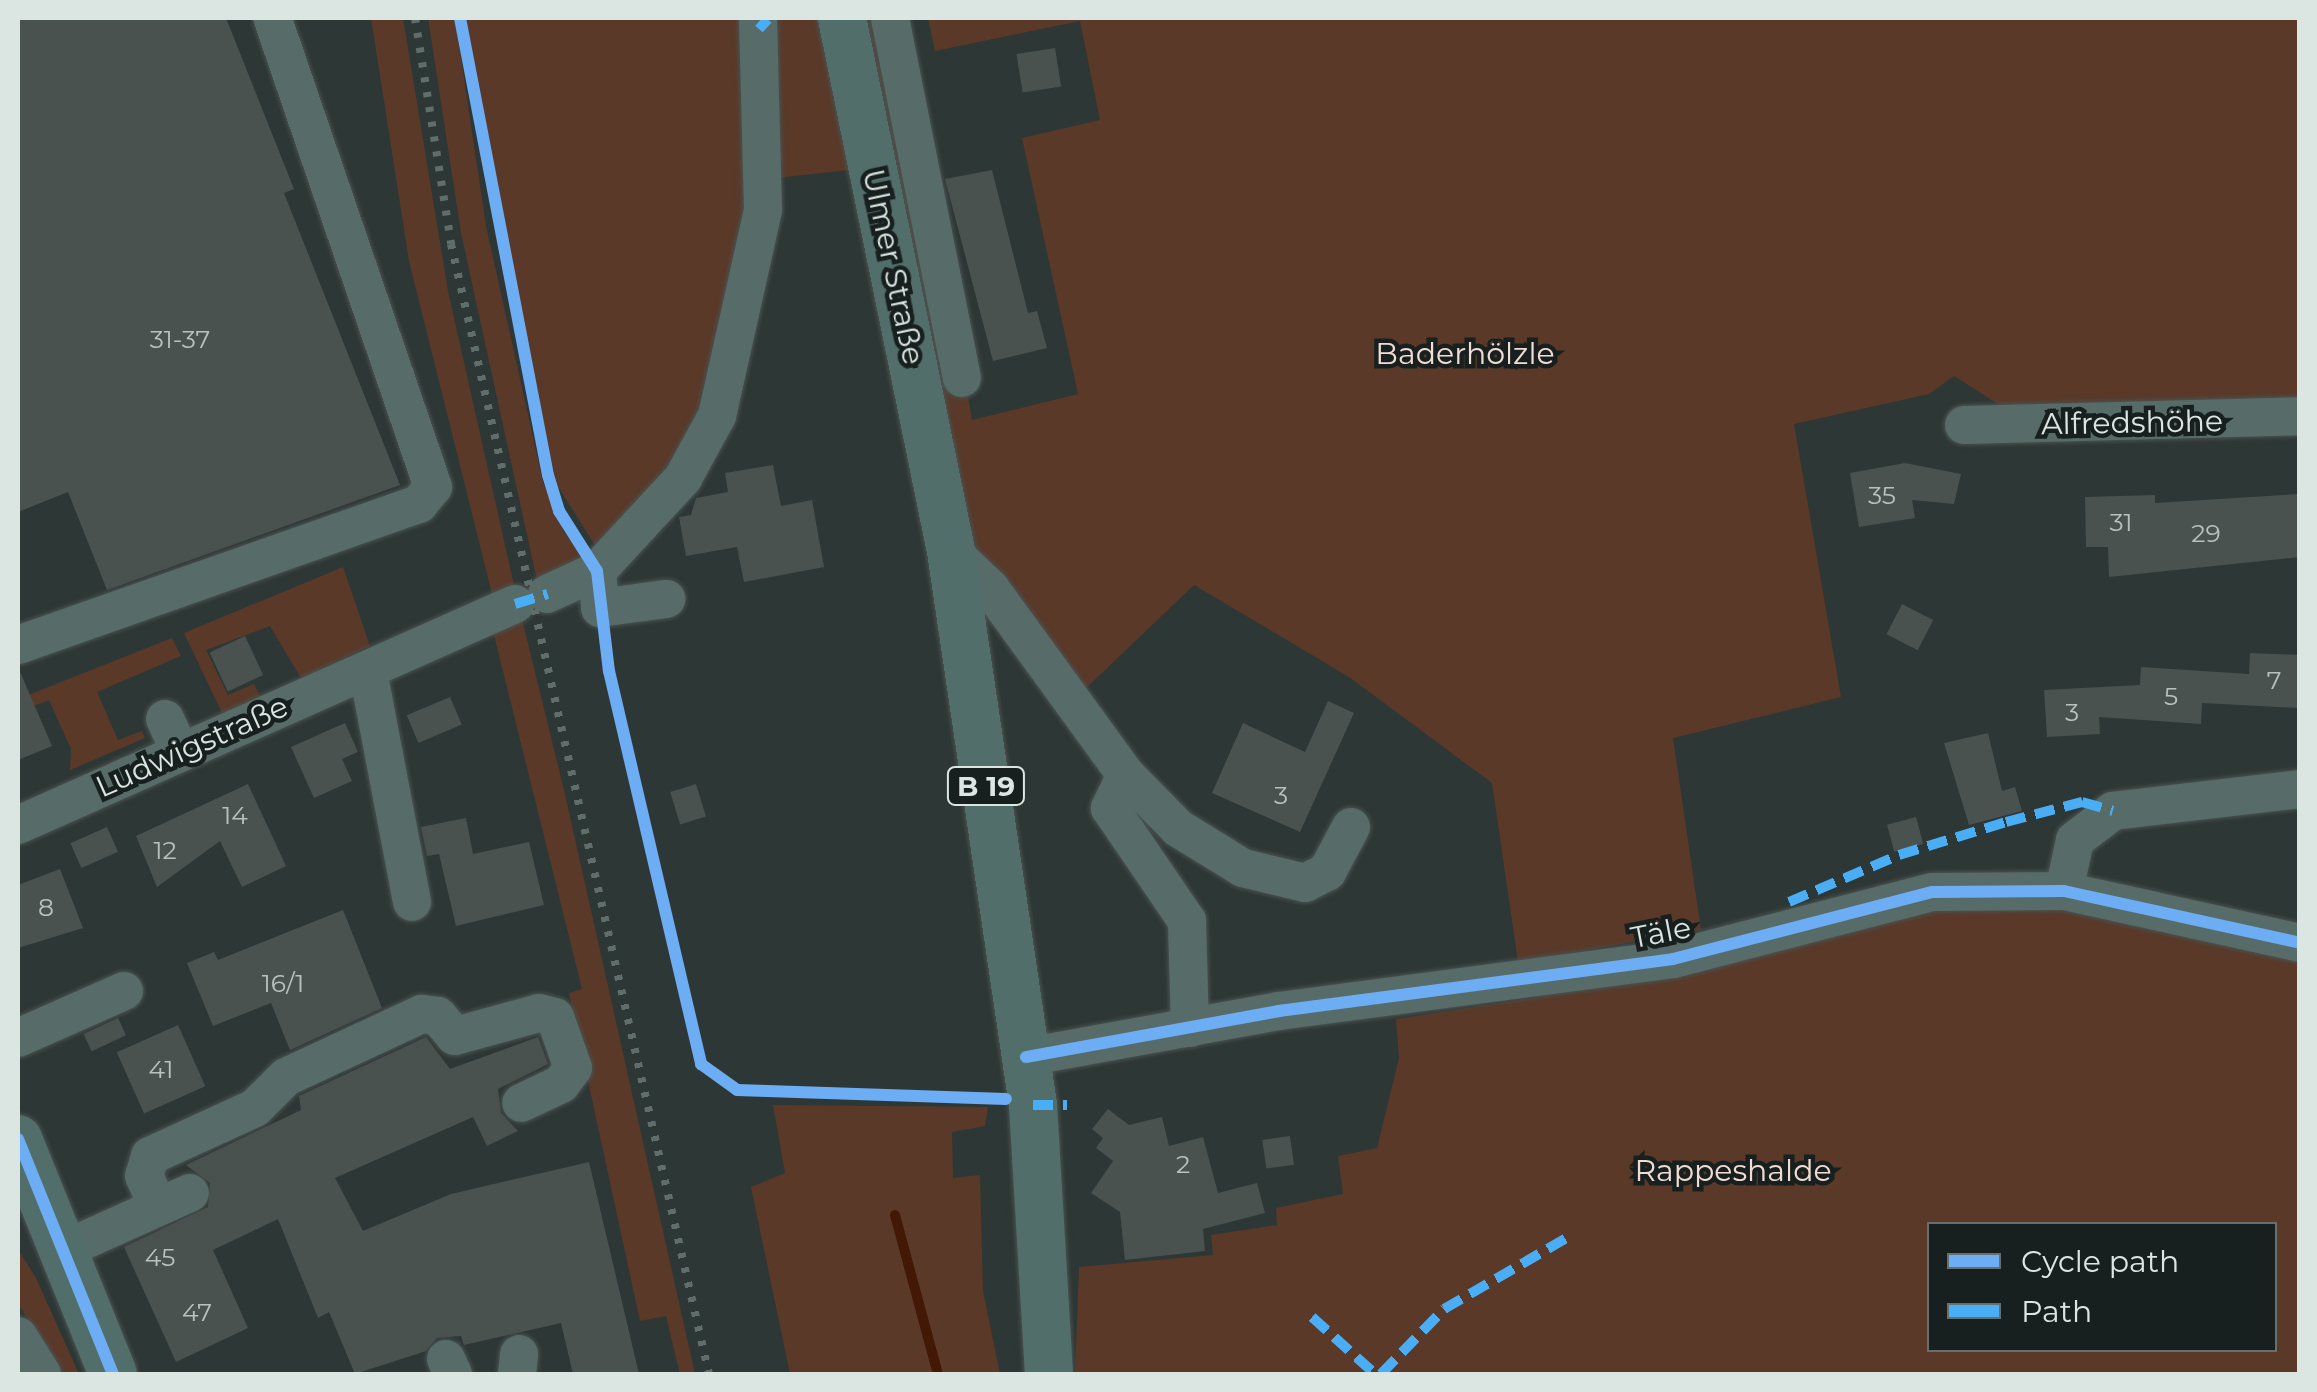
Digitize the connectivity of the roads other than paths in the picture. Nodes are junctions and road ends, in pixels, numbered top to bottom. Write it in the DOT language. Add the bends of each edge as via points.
graph roads {
  1 [pos="272,18"];
  2 [pos="758,18"];
  3 [pos="842,18"];
  4 [pos="890,18"];
  5 [pos="962,378"];
  6 [pos="2300,416"];
  7 [pos="1964,425"];
  8 [pos="948,533"];
  9 [pos="596,571"];
  10 [pos="666,599"];
  11 [pos="18,644"];
  12 [pos="368,670"];
  13 [pos="1126,774"];
  14 [pos="2300,788"];
  15 [pos="18,825"];
  16 [pos="1351,827"];
  17 [pos="2064,891"];
  18 [pos="412,902"];
  19 [pos="2300,943"];
  20 [pos="124,991"];
  21 [pos="1190,1028"];
  22 [pos="18,1038"];
  23 [pos="1026,1056"];
  24 [pos="521,1102"];
  25 [pos="18,1139"];
  26 [pos="63,1250"];
  27 [pos="18,1336"];
  28 [pos="42,1374"];
  29 [pos="114,1374"];
  30 [pos="1049,1374"];
  1 -- 11 [label="street" via="433,487 420,504"];
  2 -- 9 [label="street" via="763,210 726,387 694,463"];
  3 -- 8 [label="main road, Ulmer Straße / B 19"];
  4 -- 5 [label="street"];
  6 -- 7 [label="street, Alfredshöhe"];
  8 -- 13 [label="street"];
  8 -- 23 [label="main road, B 19"];
  9 -- 10 [label="street" via="600,608"];
  9 -- 12 [label="street, Ludwigstraße"];
  12 -- 15 [label="street, Ludwigstraße" via="173,735"];
  12 -- 18 [label="street"];
  13 -- 16 [label="street" via="1178,828 1242,868 1285,882 1327,872"];
  13 -- 21 [label="street" via="1110,808 1187,921"];
  14 -- 17 [label="street" via="2113,811 2075,840"];
  17 -- 19 [label="street, Täle"];
  17 -- 21 [label="street, Täle" via="1918,894 1673,959"];
  20 -- 22 [label="street"];
  21 -- 23 [label="street, Täle"];
  23 -- 30 [label="main road, B 19"];
  24 -- 26 [label="street" via="569,1077 573,1057 555,1016 538,1013 454,1036 438,1016 422,1014 286,1077 256,1108 150,1156 144,1176 174,1200"];
  25 -- 26 [label="main road"];
  26 -- 29 [label="main road"];
  27 -- 28 [label="street"];
}
